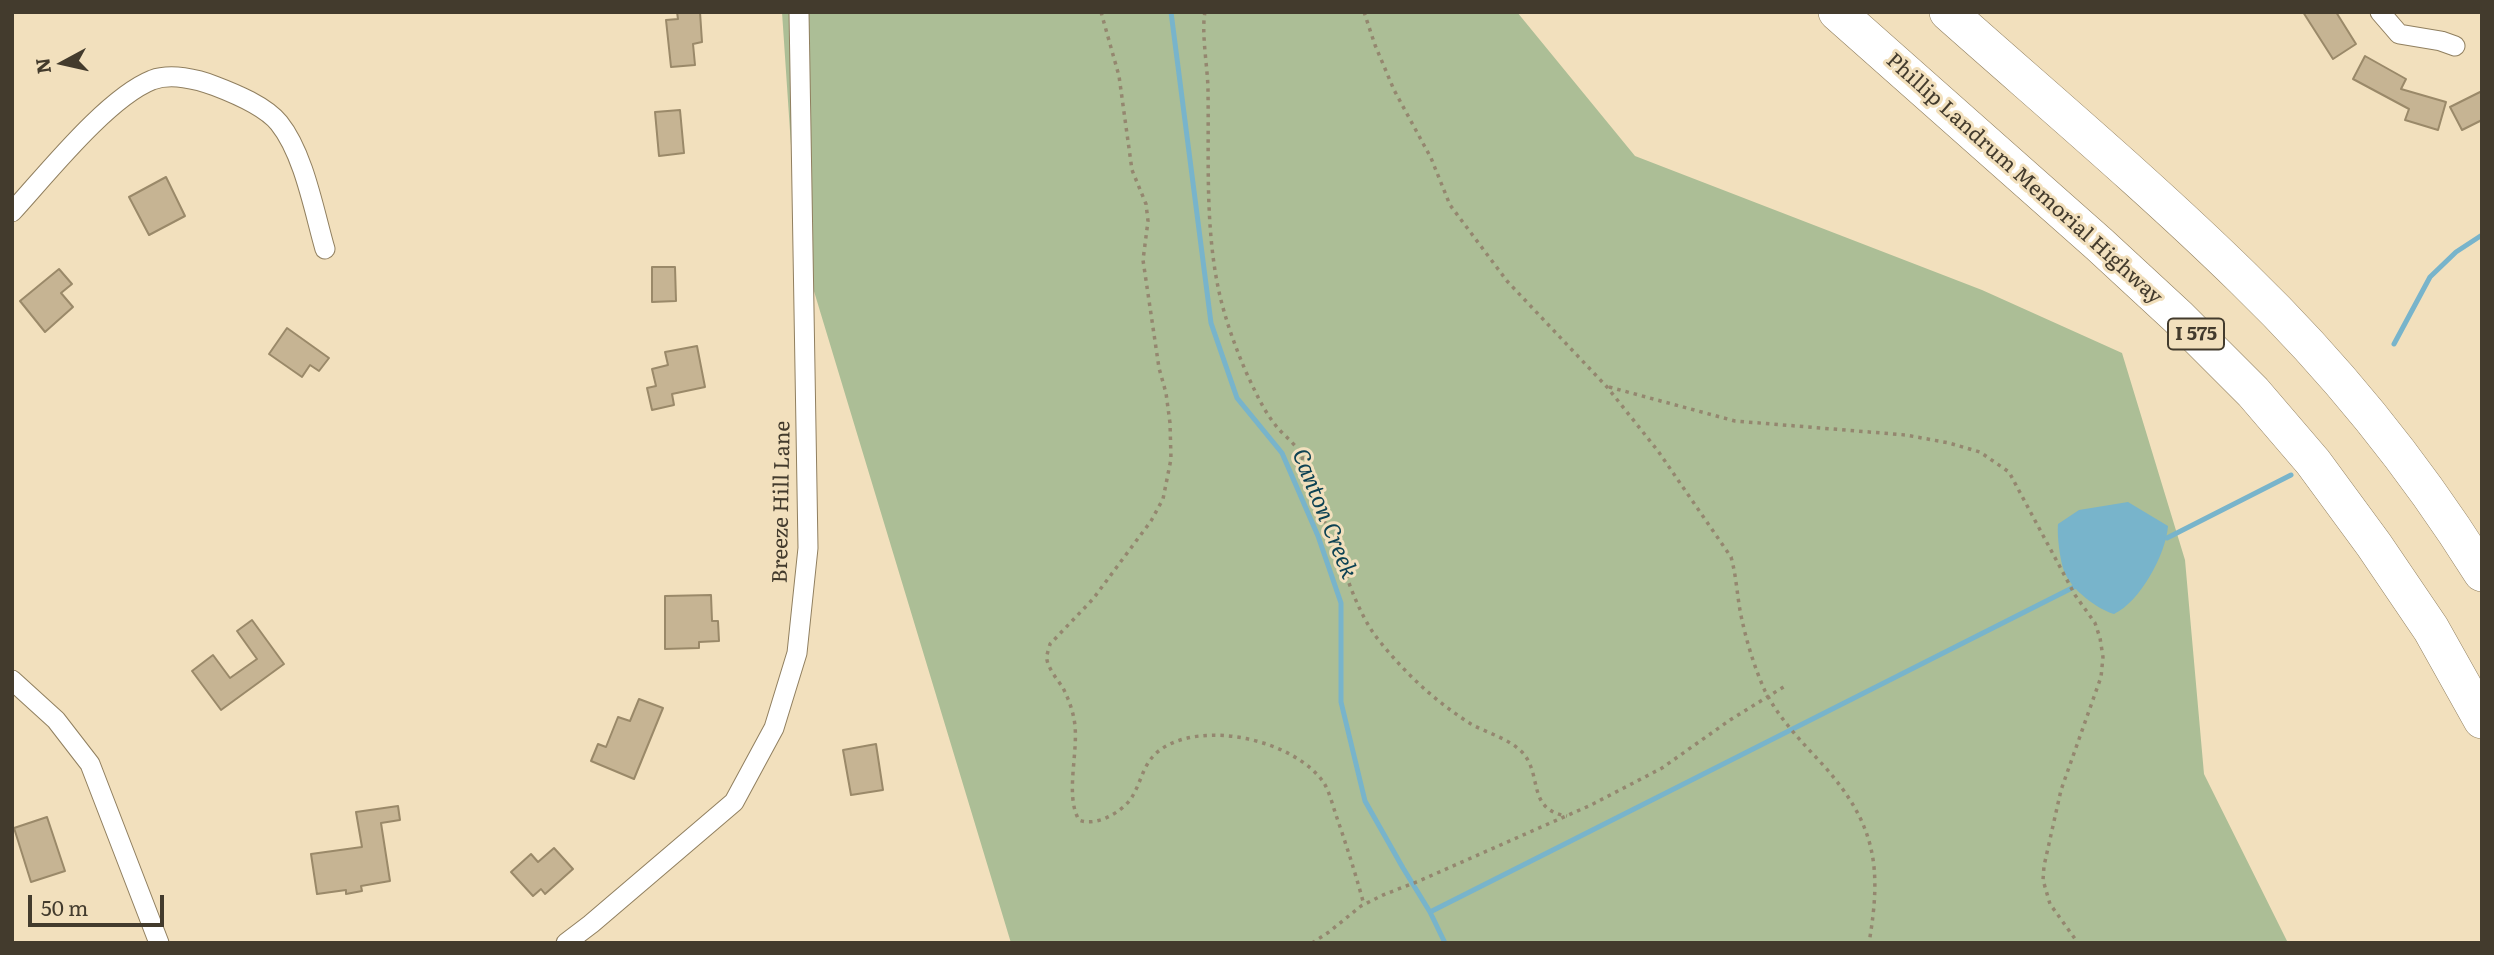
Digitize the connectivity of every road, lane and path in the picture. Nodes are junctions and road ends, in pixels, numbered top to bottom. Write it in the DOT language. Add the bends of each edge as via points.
graph roads {
  1 [pos="799,12"];
  2 [pos="1101,12"];
  3 [pos="1205,12"];
  4 [pos="1364,12"];
  5 [pos="1837,12"];
  6 [pos="1948,12"];
  7 [pos="2380,12"];
  8 [pos="2455,46"];
  9 [pos="12,212"];
  10 [pos="325,249"];
  11 [pos="1607,387"];
  12 [pos="2482,573"];
  13 [pos="12,680"];
  14 [pos="1785,686"];
  15 [pos="1769,696"];
  16 [pos="2482,719"];
  17 [pos="1567,816"];
  18 [pos="1364,905"];
  19 [pos="159,943"];
  20 [pos="566,943"];
  21 [pos="1311,943"];
  22 [pos="1869,943"];
  23 [pos="2078,943"];
  1 -- 20 [label="street, Breeze Hill Lane" via="808,548 797,653 774,728 733,802"];
  2 -- 18 [label="path" via="1119,76 1132,170 1146,204 1143,260 1166,393 1171,459 1163,499 1151,520 1093,599 1050,644 1047,661 1070,702 1077,738 1075,814 1079,820 1091,822 1121,808 1130,800 1147,761 1170,743 1215,735 1252,740 1306,765 1326,786"];
  3 -- 17 [label="path" via="1209,181 1218,285 1258,398 1303,460 1307,485 1368,627 1400,666 1439,702 1522,753 1530,764 1538,796 1555,814"];
  4 -- 11 [label="path" via="1394,90 1432,158 1451,205 1507,281"];
  5 -- 16 [label="highway, Phillip Landrum Memorial Highway / I 575" via="2129,271 2252,392 2313,462 2374,545 2431,629"];
  6 -- 12 [label="highway" via="2244,279 2364,408"];
  7 -- 8 [label="street" via="2399,34"];
  9 -- 10 [label="street" via="121,98 153,80 176,77 206,82 244,97 279,122 300,162"];
  11 -- 15 [label="path" via="1731,557 1744,628"];
  11 -- 23 [label="path" via="1735,421 1906,435 1949,443 1980,452 2009,472 2075,595 2095,623 2104,657 2061,790 2044,866 2050,904"];
  13 -- 19 [label="street" via="55,720 90,764"];
  14 -- 15 [label="path"];
  15 -- 17 [label="path" via="1662,768"];
  15 -- 22 [label="path" via="1782,720 1826,768 1865,825 1875,865"];
  17 -- 18 [label="path"];
  18 -- 21 [label="path"];
}
